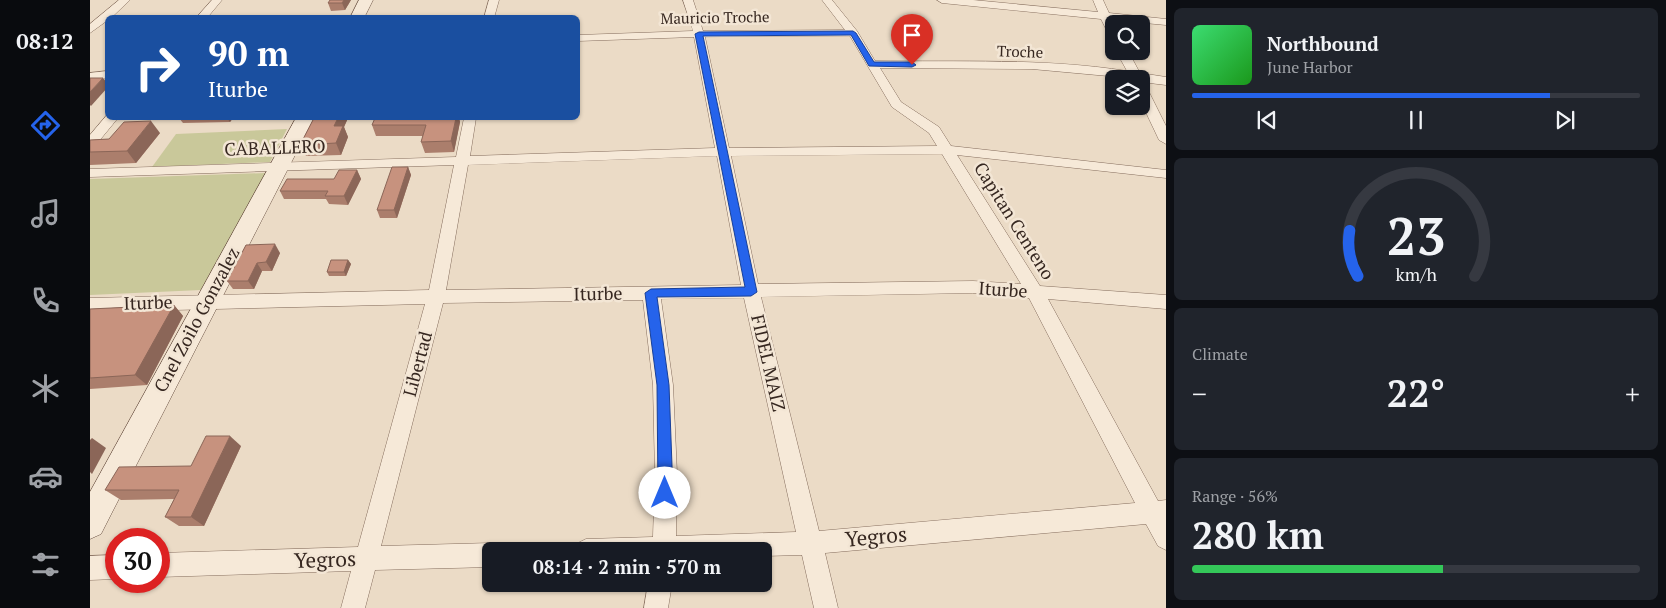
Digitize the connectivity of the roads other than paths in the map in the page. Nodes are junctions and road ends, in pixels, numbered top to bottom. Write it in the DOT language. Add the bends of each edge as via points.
graph roads {
  1 [pos="125,0"];
  2 [pos="217,0"];
  3 [pos="366,0"];
  4 [pos="494,0"];
  5 [pos="688,0"];
  6 [pos="827,0"];
  7 [pos="942,0"];
  8 [pos="1098,0"];
  9 [pos="108,15"];
  10 [pos="204,15"];
  11 [pos="358,15"];
  12 [pos="491,15"];
  13 [pos="1103,15"];
  14 [pos="105,17"];
  15 [pos="1105,19"];
  16 [pos="1166,22"];
  17 [pos="90,30"];
  18 [pos="853,33"];
  19 [pos="699,34"];
  20 [pos="580,38"];
  21 [pos="872,64"];
  22 [pos="1105,71"];
  23 [pos="105,74"];
  24 [pos="90,77"];
  25 [pos="1150,79"];
  26 [pos="1166,81"];
  27 [pos="1150,107"];
  28 [pos="110,120"];
  29 [pos="304,120"];
  30 [pos="470,120"];
  31 [pos="1166,140"];
  32 [pos="90,143"];
  33 [pos="946,150"];
  34 [pos="723,152"];
  35 [pos="461,161"];
  36 [pos="280,167"];
  37 [pos="90,173"];
  38 [pos="1166,174"];
  39 [pos="751,292"];
  40 [pos="1034,292"];
  41 [pos="651,293"];
  42 [pos="436,297"];
  43 [pos="207,300"];
  44 [pos="1166,302"];
  45 [pos="90,305"];
  46 [pos="1159,512"];
  47 [pos="90,523"];
  48 [pos="1166,538"];
  49 [pos="664,542"];
  50 [pos="810,543"];
  51 [pos="772,545"];
  52 [pos="482,555"];
  53 [pos="366,559"];
  54 [pos="170,565"];
  55 [pos="105,567"];
  56 [pos="90,568"];
  57 [pos="659,592"];
  58 [pos="353,608"];
  59 [pos="656,608"];
  60 [pos="826,608"];
  1 -- 9 [label="street"];
  2 -- 10 [label="street"];
  3 -- 11 [label="main road"];
  4 -- 12 [label="street"];
  5 -- 19 [label="street, FIDEL MAIZ"];
  6 -- 18 [label="street, Capitan Centeno"];
  7 -- 13 [label="street"];
  8 -- 13 [label="street"];
  13 -- 15 [label="street"];
  13 -- 16 [label="street"];
  14 -- 17 [label="street"];
  18 -- 19 [label="street, Mauricio Troche"];
  18 -- 21 [label="street, Capitan Centeno"];
  19 -- 20 [label="street, Mauricio Troche"];
  19 -- 34 [label="street, FIDEL MAIZ"];
  21 -- 22 [label="street, Troche" via="1032,66"];
  21 -- 33 [label="street, Capitan Centeno" via="896,104 934,130"];
  23 -- 24 [label="street"];
  25 -- 26 [label="street, Troche"];
  27 -- 31 [label="street"];
  28 -- 32 [label="street"];
  29 -- 36 [label="main road, Cnel Zoilo Gonzalez"];
  30 -- 35 [label="street, Libertad"];
  33 -- 34 [label="street, CABALLERO"];
  33 -- 38 [label="street, CABALLERO"];
  33 -- 40 [label="street, Capitan Centeno"];
  34 -- 35 [label="street, CABALLERO"];
  34 -- 39 [label="street, FIDEL MAIZ"];
  35 -- 36 [label="street, CABALLERO"];
  35 -- 42 [label="street, Libertad"];
  36 -- 37 [label="street, CABALLERO"];
  36 -- 43 [label="main road, Cnel Zoilo Gonzalez"];
  39 -- 40 [label="street, Iturbe" via="973,287"];
  39 -- 41 [label="street, Iturbe"];
  39 -- 50 [label="street, FIDEL MAIZ"];
  40 -- 44 [label="street, Iturbe"];
  40 -- 46 [label="street, Capitan Centeno"];
  41 -- 42 [label="street, Iturbe"];
  41 -- 49 [label="street" via="663,385"];
  42 -- 43 [label="street, Iturbe"];
  42 -- 53 [label="street, Libertad"];
  43 -- 45 [label="street, Iturbe"];
  43 -- 47 [label="main road, Cnel Zoilo Gonzalez"];
  46 -- 48 [label="street, Capitan Centeno"];
  46 -- 50 [label="street, Yegros"];
  50 -- 51 [label="street, Yegros"];
  50 -- 60 [label="street, FIDEL MAIZ"];
  52 -- 53 [label="street, Yegros"];
  53 -- 54 [label="street, Yegros"];
  53 -- 58 [label="street, Libertad"];
  55 -- 56 [label="street"];
  57 -- 59 [label="street"];
}
